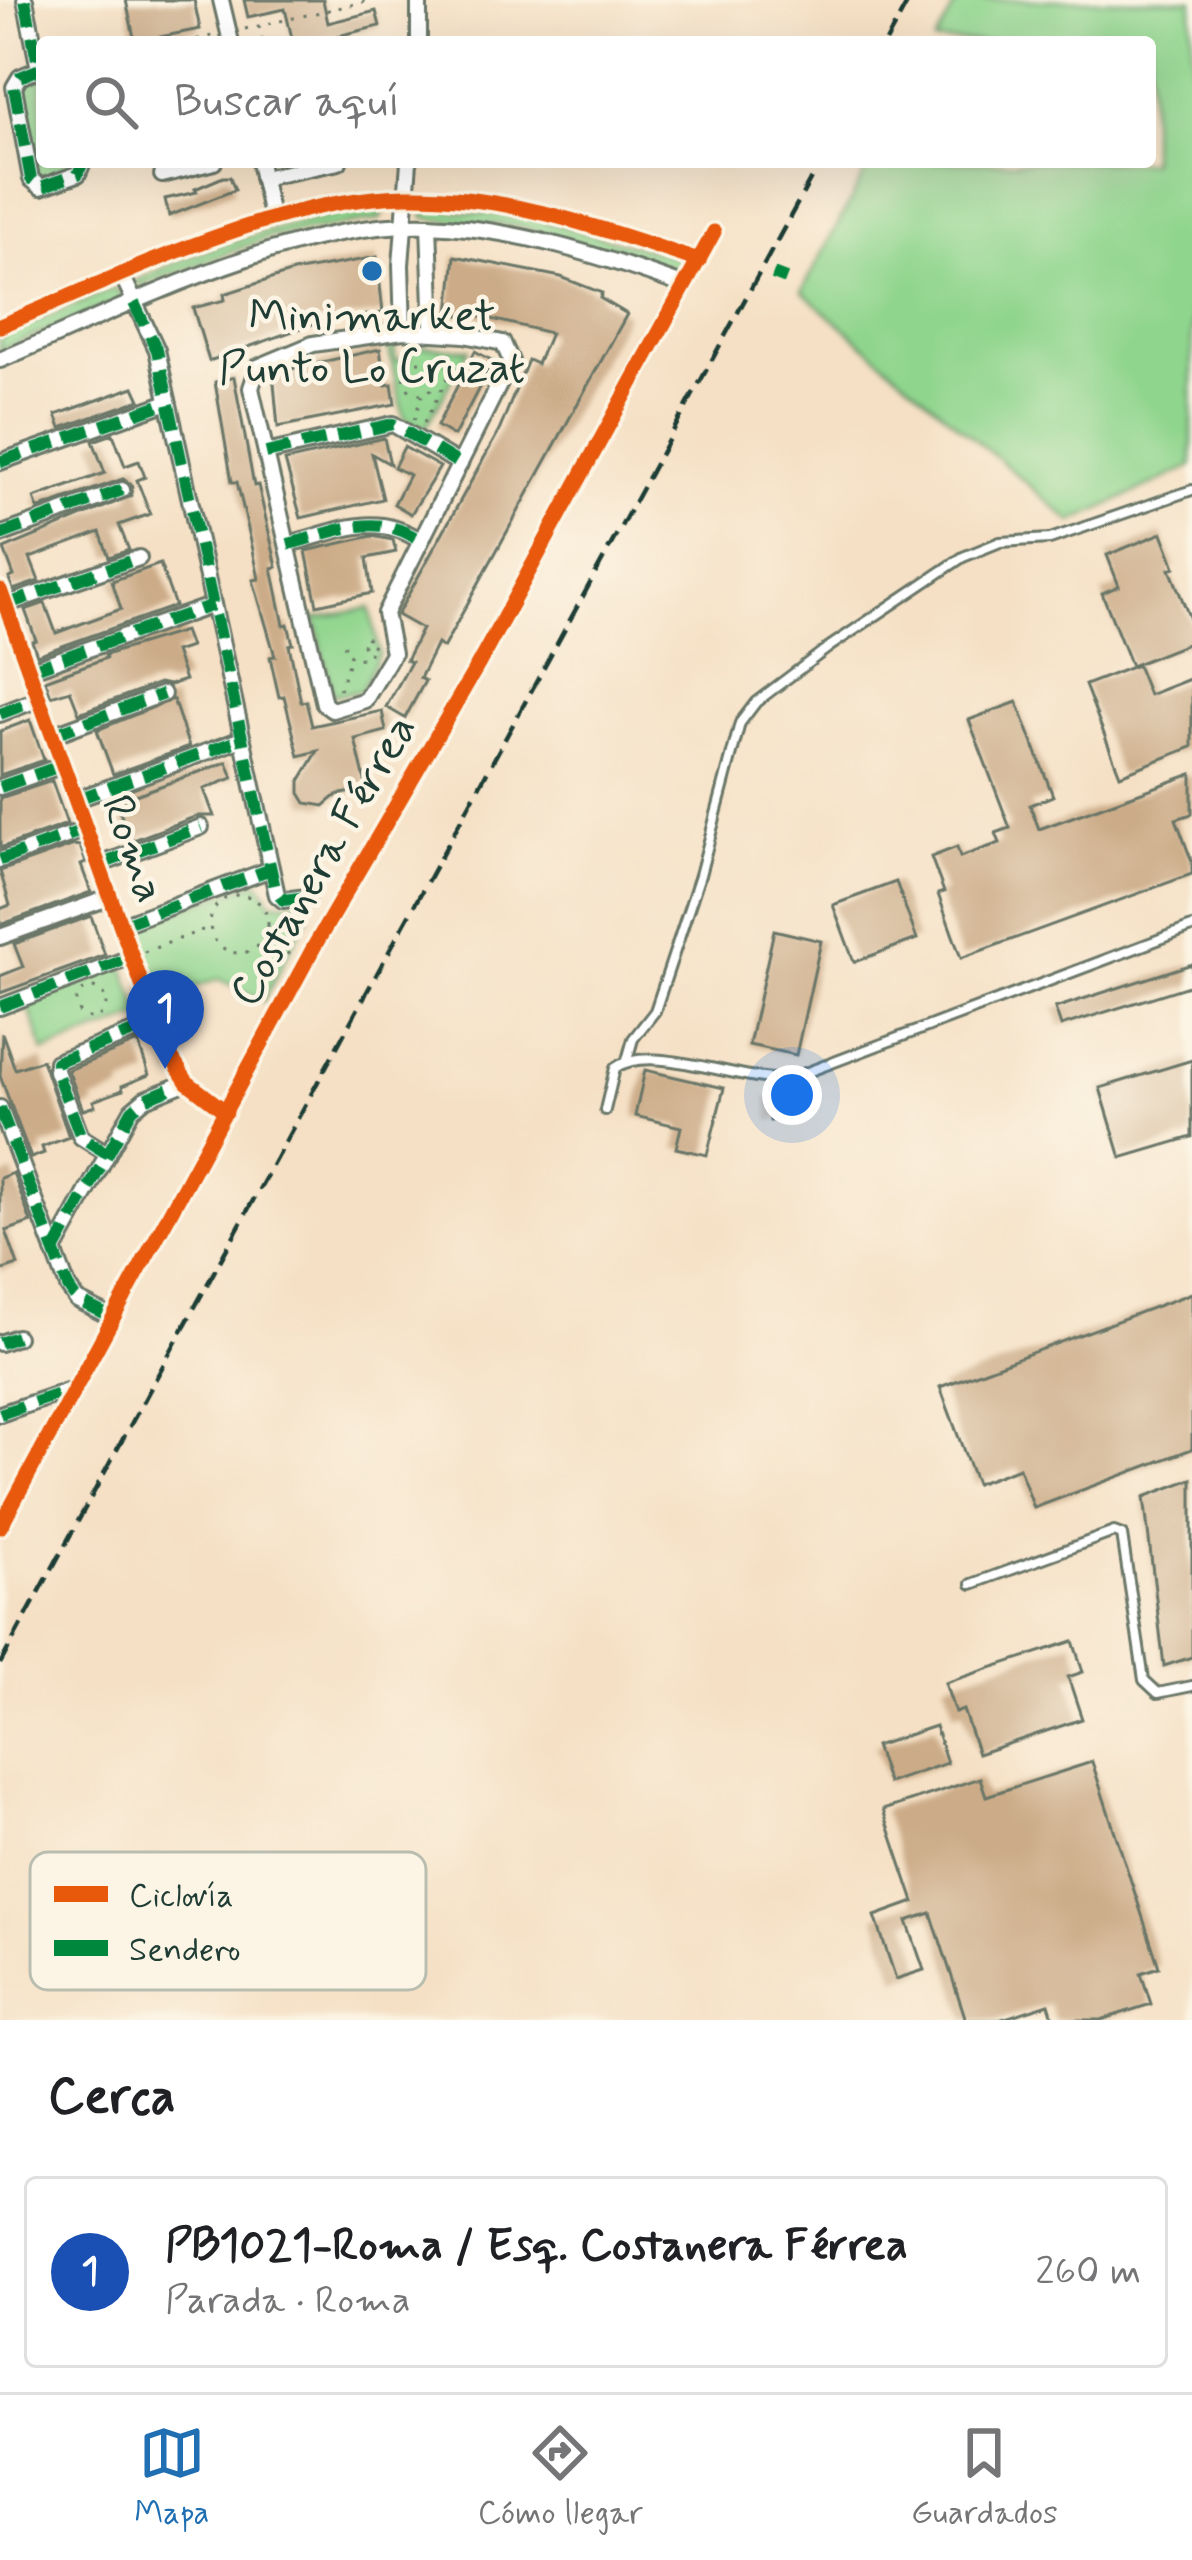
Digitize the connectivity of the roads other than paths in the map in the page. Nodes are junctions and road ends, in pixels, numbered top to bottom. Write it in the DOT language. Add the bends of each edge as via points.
graph roads {
  1 [pos="25,0"];
  2 [pos="221,0"];
  3 [pos="419,0"];
  4 [pos="230,36"];
  5 [pos="419,36"];
  6 [pos="36,51"];
  7 [pos="36,71"];
  8 [pos="8,84"];
  9 [pos="82,168"];
  10 [pos="190,168"];
  11 [pos="408,168"];
  12 [pos="261,170"];
  13 [pos="162,175"];
  14 [pos="405,196"];
  15 [pos="272,220"];
  16 [pos="403,225"];
  17 [pos="429,225"];
  18 [pos="714,232"];
  19 [pos="699,260"];
  20 [pos="401,265"];
  21 [pos="430,269"];
  22 [pos="122,275"];
  23 [pos="685,286"];
  24 [pos="134,303"];
  25 [pos="0,326"];
  26 [pos="407,332"];
  27 [pos="441,334"];
  28 [pos="0,360"];
  29 [pos="168,402"];
  30 [pos="266,453"];
  31 [pos="0,462"];
  32 [pos="460,464"];
  33 [pos="122,490"];
  34 [pos="1192,490"];
  35 [pos="0,535"];
  36 [pos="422,541"];
  37 [pos="288,544"];
  38 [pos="139,558"];
  39 [pos="3,598"];
  40 [pos="213,604"];
  41 [pos="16,636"];
  42 [pos="0,642"];
  43 [pos="29,670"];
  44 [pos="164,694"];
  45 [pos="39,699"];
  46 [pos="0,714"];
  47 [pos="52,735"];
  48 [pos="242,739"];
  49 [pos="63,765"];
  50 [pos="0,787"];
  51 [pos="75,800"];
  52 [pos="201,827"];
  53 [pos="86,829"];
  54 [pos="0,860"];
  55 [pos="99,865"];
  56 [pos="271,869"];
  57 [pos="110,897"];
  58 [pos="307,897"];
  59 [pos="121,925"];
  60 [pos="1192,927"];
  61 [pos="0,937"];
  62 [pos="132,957"];
  63 [pos="0,1007"];
  64 [pos="156,1023"];
  65 [pos="627,1060"];
  66 [pos="187,1082"];
  67 [pos="0,1108"];
  68 [pos="605,1110"];
  69 [pos="226,1112"];
  70 [pos="108,1154"];
  71 [pos="55,1251"];
  72 [pos="113,1318"];
  73 [pos="17,1337"];
  74 [pos="0,1343"];
  75 [pos="76,1388"];
  76 [pos="0,1414"];
  77 [pos="0,1527"];
  78 [pos="972,1584"];
  79 [pos="1192,1686"];
  1 -- 6 [label="street"];
  2 -- 4 [label="street"];
  3 -- 5 [label="street"];
  7 -- 8 [label="street"];
  8 -- 9 [label="street" via="31,191"];
  10 -- 13 [label="street"];
  11 -- 14 [label="street"];
  12 -- 15 [label="street"];
  14 -- 15 [label="street"];
  14 -- 16 [label="street"];
  14 -- 19 [label="street" via="525,209"];
  15 -- 22 [label="street"];
  16 -- 17 [label="street"];
  16 -- 20 [label="street"];
  16 -- 24 [label="street" via="305,240"];
  17 -- 21 [label="street"];
  17 -- 23 [label="street" via="549,242"];
  18 -- 19 [label="street, Costanera Férrea"];
  19 -- 23 [label="street, Costanera Férrea"];
  20 -- 21 [label="street" via="418,276"];
  20 -- 26 [label="street"];
  21 -- 27 [label="street"];
  22 -- 24 [label="street"];
  22 -- 25 [label="street"];
  23 -- 69 [label="street, Costanera Férrea"];
  24 -- 28 [label="street"];
  24 -- 29 [label="street" via="154,339"];
  26 -- 27 [label="street"];
  26 -- 30 [label="street" via="313,344 258,367 251,388"];
  27 -- 32 [label="street" via="503,343 511,361"];
  29 -- 31 [label="street"];
  29 -- 40 [label="street"];
  30 -- 32 [label="street" via="393,424"];
  30 -- 37 [label="street"];
  32 -- 36 [label="street"];
  33 -- 35 [label="street"];
  34 -- 65 [label="lane" via="1050,539 1000,542 962,557 756,702 740,723 656,1011"];
  36 -- 37 [label="street" via="375,523"];
  36 -- 37 [label="street" via="385,613 393,653 365,700 332,710"];
  38 -- 39 [label="street"];
  39 -- 41 [label="street, Roma"];
  40 -- 43 [label="street"];
  40 -- 48 [label="street"];
  41 -- 42 [label="street"];
  41 -- 43 [label="street, Roma"];
  43 -- 45 [label="street, Roma"];
  44 -- 47 [label="street"];
  45 -- 46 [label="street"];
  45 -- 47 [label="street, Roma"];
  47 -- 49 [label="street, Roma"];
  48 -- 51 [label="street"];
  48 -- 56 [label="street"];
  49 -- 50 [label="street"];
  49 -- 51 [label="street, Roma"];
  51 -- 53 [label="street, Roma"];
  52 -- 55 [label="street"];
  53 -- 54 [label="street"];
  53 -- 55 [label="street, Roma"];
  55 -- 57 [label="street, Roma"];
  56 -- 58 [label="street" via="280,898"];
  56 -- 59 [label="street"];
  57 -- 59 [label="street, Roma"];
  57 -- 61 [label="street"];
  59 -- 62 [label="street, Roma"];
  60 -- 65 [label="lane" via="789,1079"];
  62 -- 63 [label="street"];
  62 -- 64 [label="street, Roma"];
  64 -- 66 [label="street, Roma"];
  64 -- 70 [label="street" via="56,1062 81,1137"];
  65 -- 68 [label="lane" via="615,1069"];
  66 -- 69 [label="street, Roma"];
  66 -- 70 [label="street" via="136,1105"];
  67 -- 71 [label="street"];
  69 -- 72 [label="street, Costanera Férrea"];
  70 -- 71 [label="street"];
  71 -- 72 [label="street" via="73,1294"];
  72 -- 75 [label="street, Costanera Férrea"];
  73 -- 74 [label="street"];
  75 -- 76 [label="street"];
  75 -- 77 [label="street, Costanera Férrea"];
  78 -- 79 [label="lane" via="1122,1535 1144,1680 1158,1693"];
}
